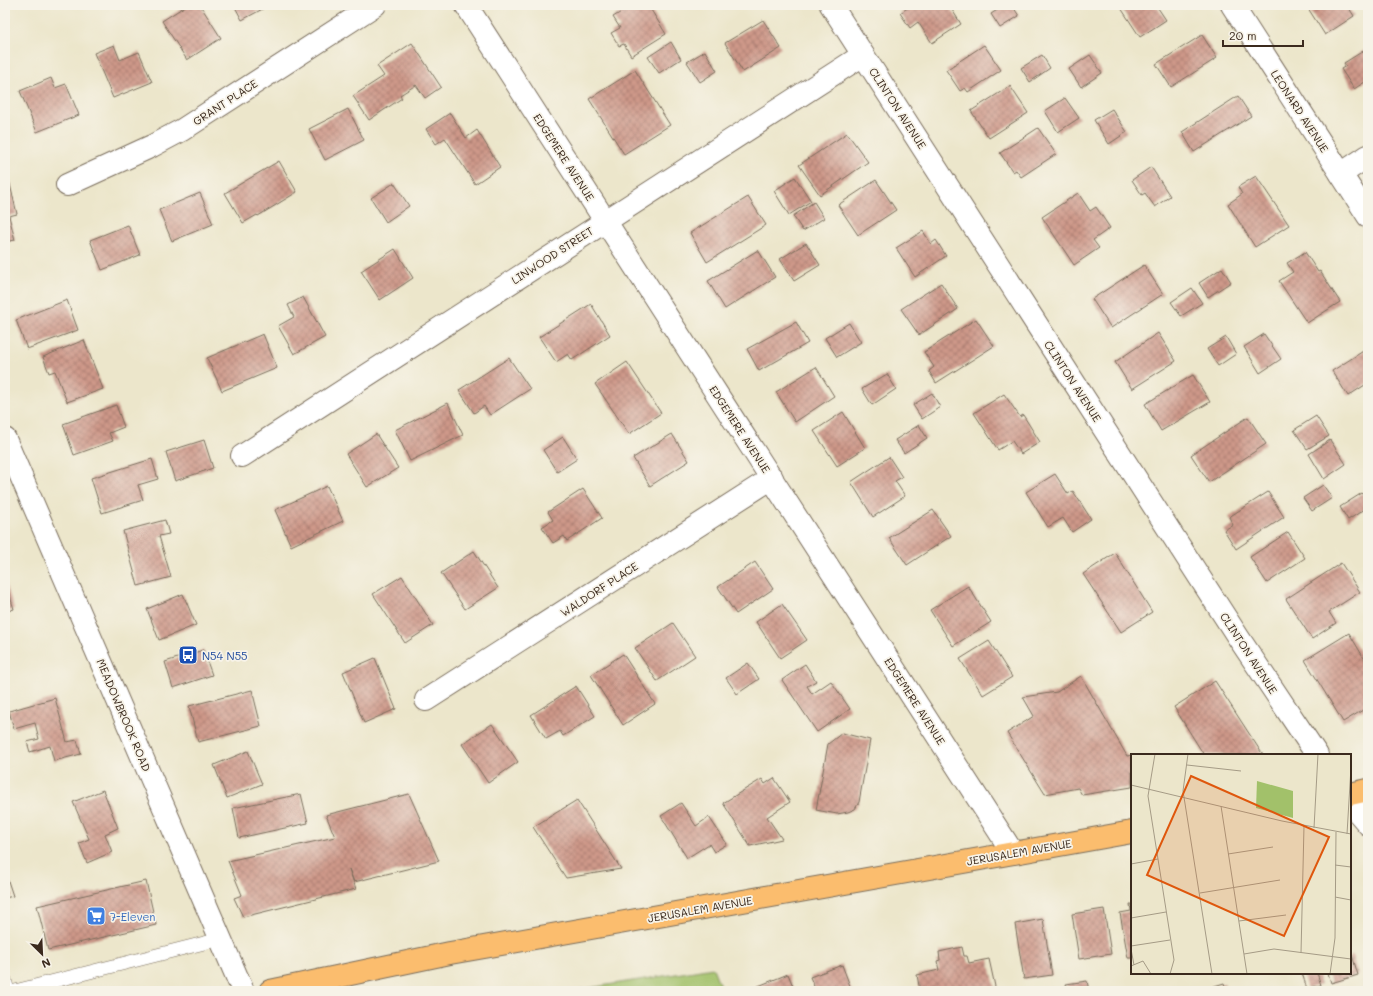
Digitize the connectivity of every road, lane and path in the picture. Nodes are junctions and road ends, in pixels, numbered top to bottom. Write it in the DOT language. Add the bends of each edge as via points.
graph roads {
  1 [pos="375,5"];
  2 [pos="466,5"];
  3 [pos="831,5"];
  4 [pos="1232,5"];
  5 [pos="863,54"];
  6 [pos="1368,156"];
  7 [pos="1341,174"];
  8 [pos="66,185"];
  9 [pos="1368,216"];
  10 [pos="605,220"];
  11 [pos="5,439"];
  12 [pos="242,456"];
  13 [pos="772,478"];
  14 [pos="426,700"];
  15 [pos="1316,754"];
  16 [pos="1368,790"];
  17 [pos="1351,794"];
  18 [pos="1351,804"];
  19 [pos="1368,824"];
  20 [pos="1131,832"];
  21 [pos="1013,853"];
  22 [pos="220,939"];
  23 [pos="5,980"];
  24 [pos="8,991"];
  25 [pos="15,991"];
  26 [pos="243,991"];
  27 [pos="270,991"];
  1 -- 8 [label="street, GRANT PLACE" via="182,130"];
  2 -- 10 [label="street, EDGEMERE AVENUE"];
  3 -- 5 [label="street, CLINTON AVENUE"];
  4 -- 7 [label="street, LEONARD AVENUE"];
  5 -- 10 [label="street, LINWOOD STREET"];
  5 -- 15 [label="street, CLINTON AVENUE" via="1234,631"];
  6 -- 7 [label="street"];
  7 -- 9 [label="street, LEONARD AVENUE"];
  10 -- 12 [label="street, LINWOOD STREET"];
  10 -- 13 [label="street, EDGEMERE AVENUE"];
  11 -- 22 [label="street, MEADOWBROOK ROAD"];
  13 -- 14 [label="street, WALDORF PLACE"];
  13 -- 21 [label="street, EDGEMERE AVENUE"];
  16 -- 17 [label="main road"];
  18 -- 19 [label="street"];
  20 -- 21 [label="main road, JERUSALEM AVENUE"];
  21 -- 27 [label="main road, JERUSALEM AVENUE" via="450,953"];
  22 -- 25 [label="lane"];
  22 -- 26 [label="street, MEADOWBROOK ROAD"];
  23 -- 24 [label="lane"];
}
